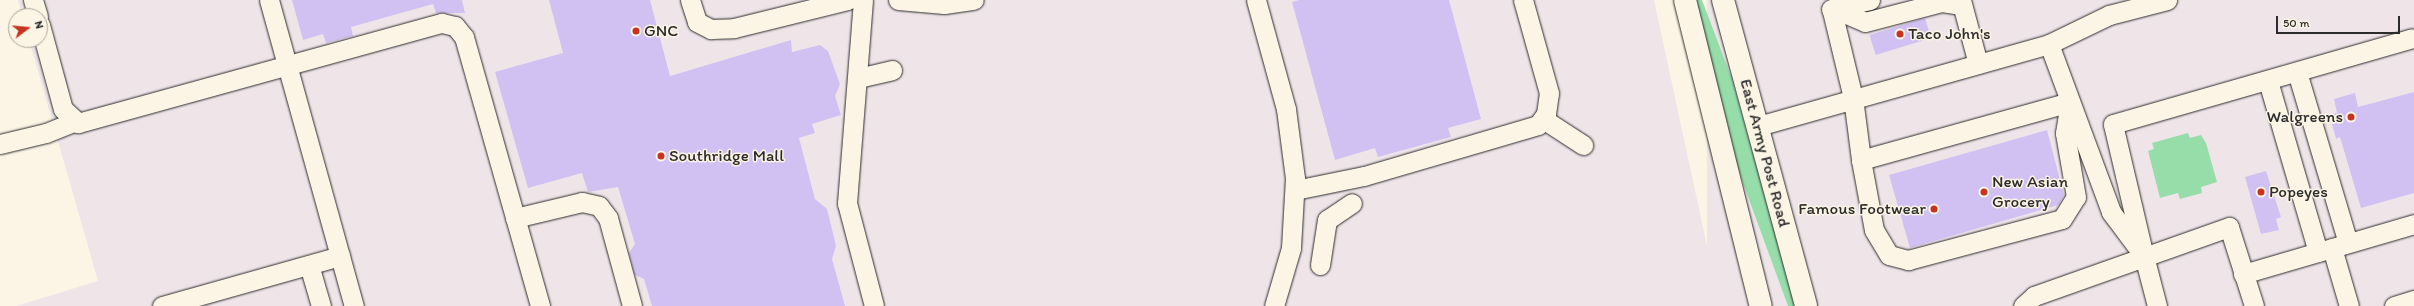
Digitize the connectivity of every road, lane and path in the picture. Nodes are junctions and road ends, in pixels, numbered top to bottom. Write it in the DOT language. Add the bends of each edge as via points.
graph roads {
  1 [pos="269,0"];
  2 [pos="690,0"];
  3 [pos="848,0"];
  4 [pos="863,0"];
  5 [pos="898,0"];
  6 [pos="974,0"];
  7 [pos="1523,0"];
  8 [pos="1685,0"];
  9 [pos="1723,0"];
  10 [pos="1870,0"];
  11 [pos="2166,0"];
  12 [pos="1260,1"];
  13 [pos="1962,2"];
  14 [pos="1832,7"];
  15 [pos="2107,8"];
  16 [pos="2413,40"];
  17 [pos="2049,44"];
  18 [pos="46,48"];
  19 [pos="1978,64"];
  20 [pos="288,68"];
  21 [pos="892,70"];
  22 [pos="2297,72"];
  23 [pos="858,78"];
  24 [pos="2268,81"];
  25 [pos="1853,98"];
  26 [pos="2070,102"];
  27 [pos="1543,119"];
  28 [pos="75,121"];
  29 [pos="1758,126"];
  30 [pos="0,144"];
  31 [pos="1583,146"];
  32 [pos="1861,160"];
  33 [pos="1295,190"];
  34 [pos="1352,203"];
  35 [pos="515,218"];
  36 [pos="2414,224"];
  37 [pos="2333,248"];
  38 [pos="340,256"];
  39 [pos="2144,256"];
  40 [pos="309,265"];
  41 [pos="1320,265"];
  42 [pos="2243,274"];
  43 [pos="2414,300"];
  44 [pos="162,306"];
  45 [pos="321,306"];
  46 [pos="354,306"];
  47 [pos="540,306"];
  48 [pos="632,306"];
  49 [pos="874,306"];
  50 [pos="1274,306"];
  51 [pos="1761,306"];
  52 [pos="1806,306"];
  53 [pos="2023,306"];
  54 [pos="2157,306"];
  55 [pos="2254,306"];
  56 [pos="2349,306"];
  57 [pos="2394,306"];
  1 -- 20 [label="lane"];
  2 -- 3 [label="lane" via="697,22 711,29 734,28"];
  4 -- 23 [label="lane"];
  5 -- 6 [label="lane" via="944,4"];
  7 -- 27 [label="lane" via="1549,93"];
  8 -- 51 [label="main road"];
  9 -- 29 [label="main road, East Army Post Road"];
  10 -- 14 [label="lane"];
  11 -- 15 [label="lane"];
  12 -- 33 [label="lane" via="1286,109"];
  13 -- 14 [label="lane" via="1942,2 1865,22"];
  13 -- 19 [label="lane"];
  14 -- 25 [label="lane"];
  15 -- 17 [label="lane"];
  16 -- 22 [label="lane"];
  17 -- 19 [label="lane"];
  17 -- 26 [label="lane"];
  18 -- 28 [label="lane" via="63,109"];
  19 -- 25 [label="lane"];
  20 -- 28 [label="lane" via="92,122"];
  20 -- 35 [label="lane" via="442,24 455,26 464,37"];
  20 -- 38 [label="lane"];
  21 -- 23 [label="lane"];
  22 -- 24 [label="lane"];
  22 -- 37 [label="lane"];
  23 -- 49 [label="lane" via="847,203"];
  24 -- 37 [label="lane"];
  24 -- 39 [label="lane" via="2113,124"];
  25 -- 29 [label="lane"];
  25 -- 32 [label="lane"];
  26 -- 32 [label="lane"];
  26 -- 32 [label="lane" via="2065,133 2076,197 2062,219 1908,260 1890,255 1874,230"];
  26 -- 39 [label="lane" via="2110,212"];
  27 -- 31 [label="lane"];
  27 -- 33 [label="lane" via="1538,125 1521,131 1364,176"];
  28 -- 30 [label="lane" via="46,133"];
  29 -- 52 [label="main road, East Army Post Road"];
  33 -- 50 [label="lane" via="1290,248"];
  34 -- 41 [label="lane" via="1327,220"];
  35 -- 47 [label="lane"];
  35 -- 48 [label="lane" via="582,202 598,206 608,218"];
  36 -- 37 [label="lane"];
  37 -- 42 [label="lane"];
  37 -- 56 [label="lane"];
  38 -- 40 [label="lane"];
  38 -- 46 [label="lane"];
  39 -- 42 [label="lane" via="2229,227"];
  39 -- 53 [label="lane" via="2034,296"];
  39 -- 54 [label="lane"];
  40 -- 44 [label="lane"];
  40 -- 45 [label="lane"];
  42 -- 55 [label="lane"];
  43 -- 57 [label="lane"];
}
